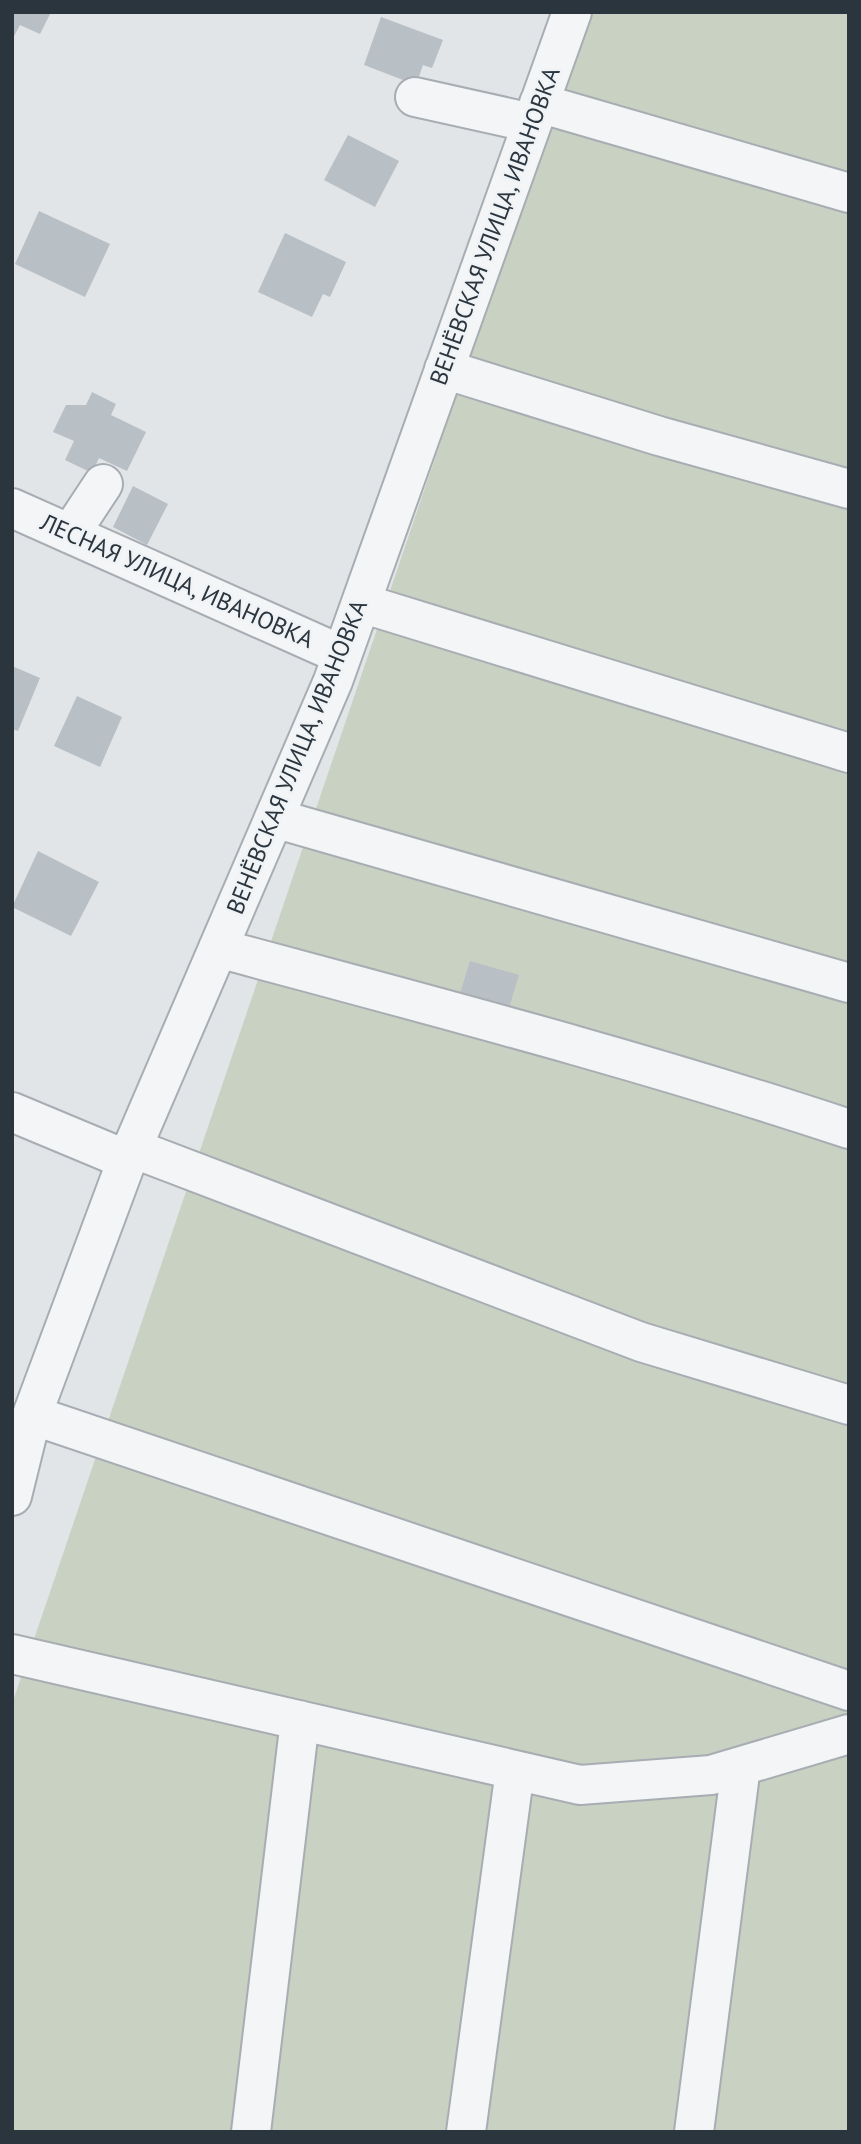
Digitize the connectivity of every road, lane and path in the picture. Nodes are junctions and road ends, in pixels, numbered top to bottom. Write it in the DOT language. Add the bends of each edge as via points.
graph roads {
  1 [pos="563,14"];
  2 [pos="415,97"];
  3 [pos="535,113"];
  4 [pos="849,193"];
  5 [pos="444,369"];
  6 [pos="103,484"];
  7 [pos="849,489"];
  8 [pos="12,508"];
  9 [pos="70,534"];
  10 [pos="361,603"];
  11 [pos="342,655"];
  12 [pos="849,752"];
  13 [pos="274,818"];
  14 [pos="218,948"];
  15 [pos="849,983"];
  16 [pos="12,1112"];
  17 [pos="849,1129"];
  18 [pos="129,1154"];
  19 [pos="849,1405"];
  20 [pos="32,1415"];
  21 [pos="12,1496"];
  22 [pos="12,1654"];
  23 [pos="849,1691"];
  24 [pos="300,1720"];
  25 [pos="849,1734"];
  26 [pos="741,1766"];
  27 [pos="515,1770"];
  28 [pos="251,2132"];
  29 [pos="466,2132"];
  30 [pos="694,2132"];
  1 -- 3 [label="street, ВЕНЁВСКАЯ УЛИЦА, ИВАНОВКА"];
  2 -- 3 [label="street"];
  3 -- 4 [label="street"];
  3 -- 5 [label="street, ВЕНЁВСКАЯ УЛИЦА, ИВАНОВКА"];
  5 -- 7 [label="street"];
  5 -- 10 [label="street, ВЕНЁВСКАЯ УЛИЦА, ИВАНОВКА"];
  6 -- 9 [label="street"];
  8 -- 9 [label="street, ЛЕСНАЯ УЛИЦА, ИВАНОВКА"];
  9 -- 11 [label="street, ЛЕСНАЯ УЛИЦА, ИВАНОВКА"];
  10 -- 11 [label="street, ВЕНЁВСКАЯ УЛИЦА, ИВАНОВКА"];
  10 -- 12 [label="street"];
  11 -- 13 [label="street, ВЕНЁВСКАЯ УЛИЦА, ИВАНОВКА"];
  13 -- 14 [label="street, ВЕНЁВСКАЯ УЛИЦА, ИВАНОВКА"];
  13 -- 15 [label="street"];
  14 -- 17 [label="street" via="732,1090"];
  14 -- 18 [label="street, ВЕНЁВСКАЯ УЛИЦА, ИВАНОВКА"];
  16 -- 18 [label="street"];
  18 -- 19 [label="street" via="641,1342"];
  18 -- 20 [label="street, ВЕНЁВСКАЯ УЛИЦА, ИВАНОВКА"];
  20 -- 21 [label="street, ВЕНЁВСКАЯ УЛИЦА, ИВАНОВКА"];
  20 -- 23 [label="street"];
  22 -- 24 [label="street"];
  24 -- 27 [label="street"];
  24 -- 28 [label="street"];
  25 -- 26 [label="street"];
  26 -- 27 [label="street" via="711,1775 580,1785"];
  26 -- 30 [label="street"];
  27 -- 29 [label="street"];
}
